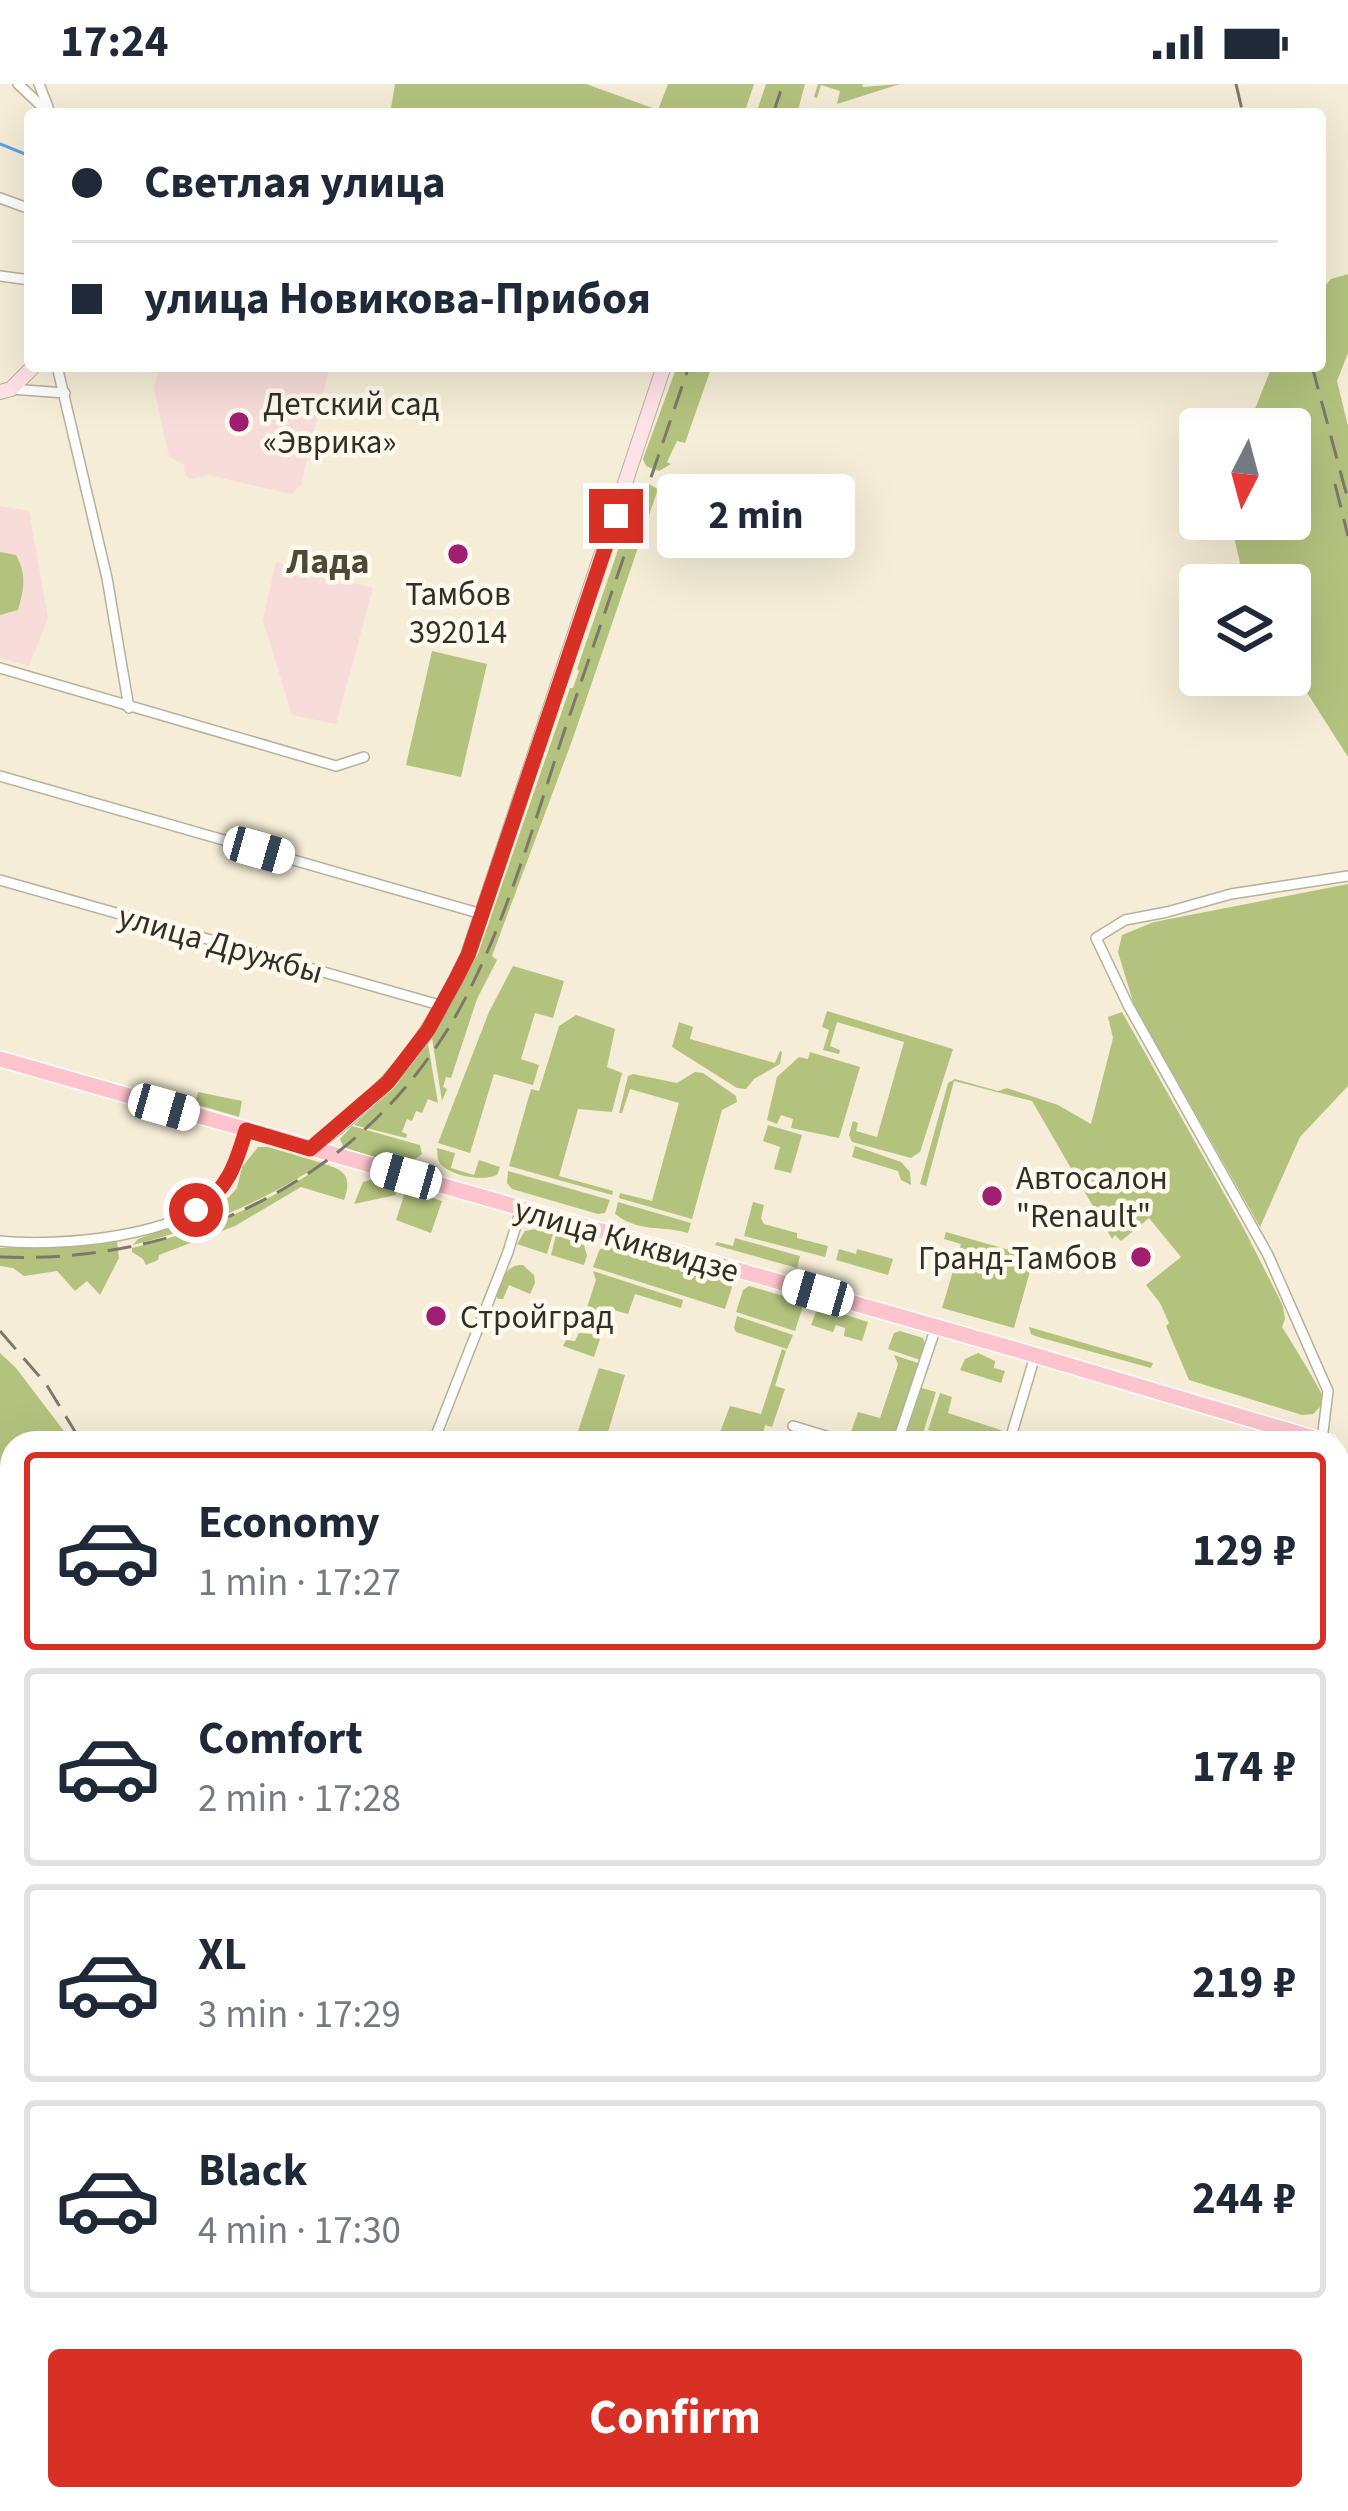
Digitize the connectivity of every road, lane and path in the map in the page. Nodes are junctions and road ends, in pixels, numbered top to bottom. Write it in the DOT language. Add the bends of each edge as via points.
graph roads {
  1 [pos="18,84"];
  2 [pos="44,108"];
  3 [pos="59,372"];
  4 [pos="662,372"];
  5 [pos="6,391"];
  6 [pos="65,394"];
  7 [pos="0,668"];
  8 [pos="129,708"];
  9 [pos="364,757"];
  10 [pos="0,776"];
  11 [pos="1348,876"];
  12 [pos="0,880"];
  13 [pos="482,914"];
  14 [pos="442,1006"];
  15 [pos="0,1059"];
  16 [pos="246,1130"];
  17 [pos="310,1149"];
  18 [pos="521,1209"];
  19 [pos="0,1240"];
  20 [pos="936,1327"];
  21 [pos="1036,1356"];
  22 [pos="794,1426"];
  23 [pos="438,1431"];
  24 [pos="810,1431"];
  25 [pos="901,1431"];
  26 [pos="1013,1431"];
  27 [pos="1289,1431"];
  28 [pos="1330,1431"];
  1 -- 2 [label="street"];
  3 -- 6 [label="street"];
  4 -- 13 [label="street"];
  5 -- 6 [label="street"];
  6 -- 8 [label="street"];
  7 -- 8 [label="street"];
  8 -- 9 [label="street" via="336,766"];
  10 -- 13 [label="street"];
  11 -- 28 [label="street" via="1125,920 1096,938 1268,1255 1328,1391"];
  12 -- 14 [label="street, улица Дружбы"];
  13 -- 14 [label="street"];
  14 -- 17 [label="street" via="388,1082"];
  15 -- 16 [label="main road, улица Киквидзе"];
  16 -- 17 [label="main road, улица Киквидзе"];
  16 -- 19 [label="street" via="225,1184 196,1210 102,1238"];
  17 -- 18 [label="main road, улица Киквидзе"];
  18 -- 20 [label="main road, улица Киквидзе"];
  18 -- 23 [label="street"];
  20 -- 21 [label="main road, улица Киквидзе"];
  20 -- 25 [label="street"];
  21 -- 26 [label="street"];
  21 -- 27 [label="main road, улица Киквидзе"];
  22 -- 24 [label="street"];
}
